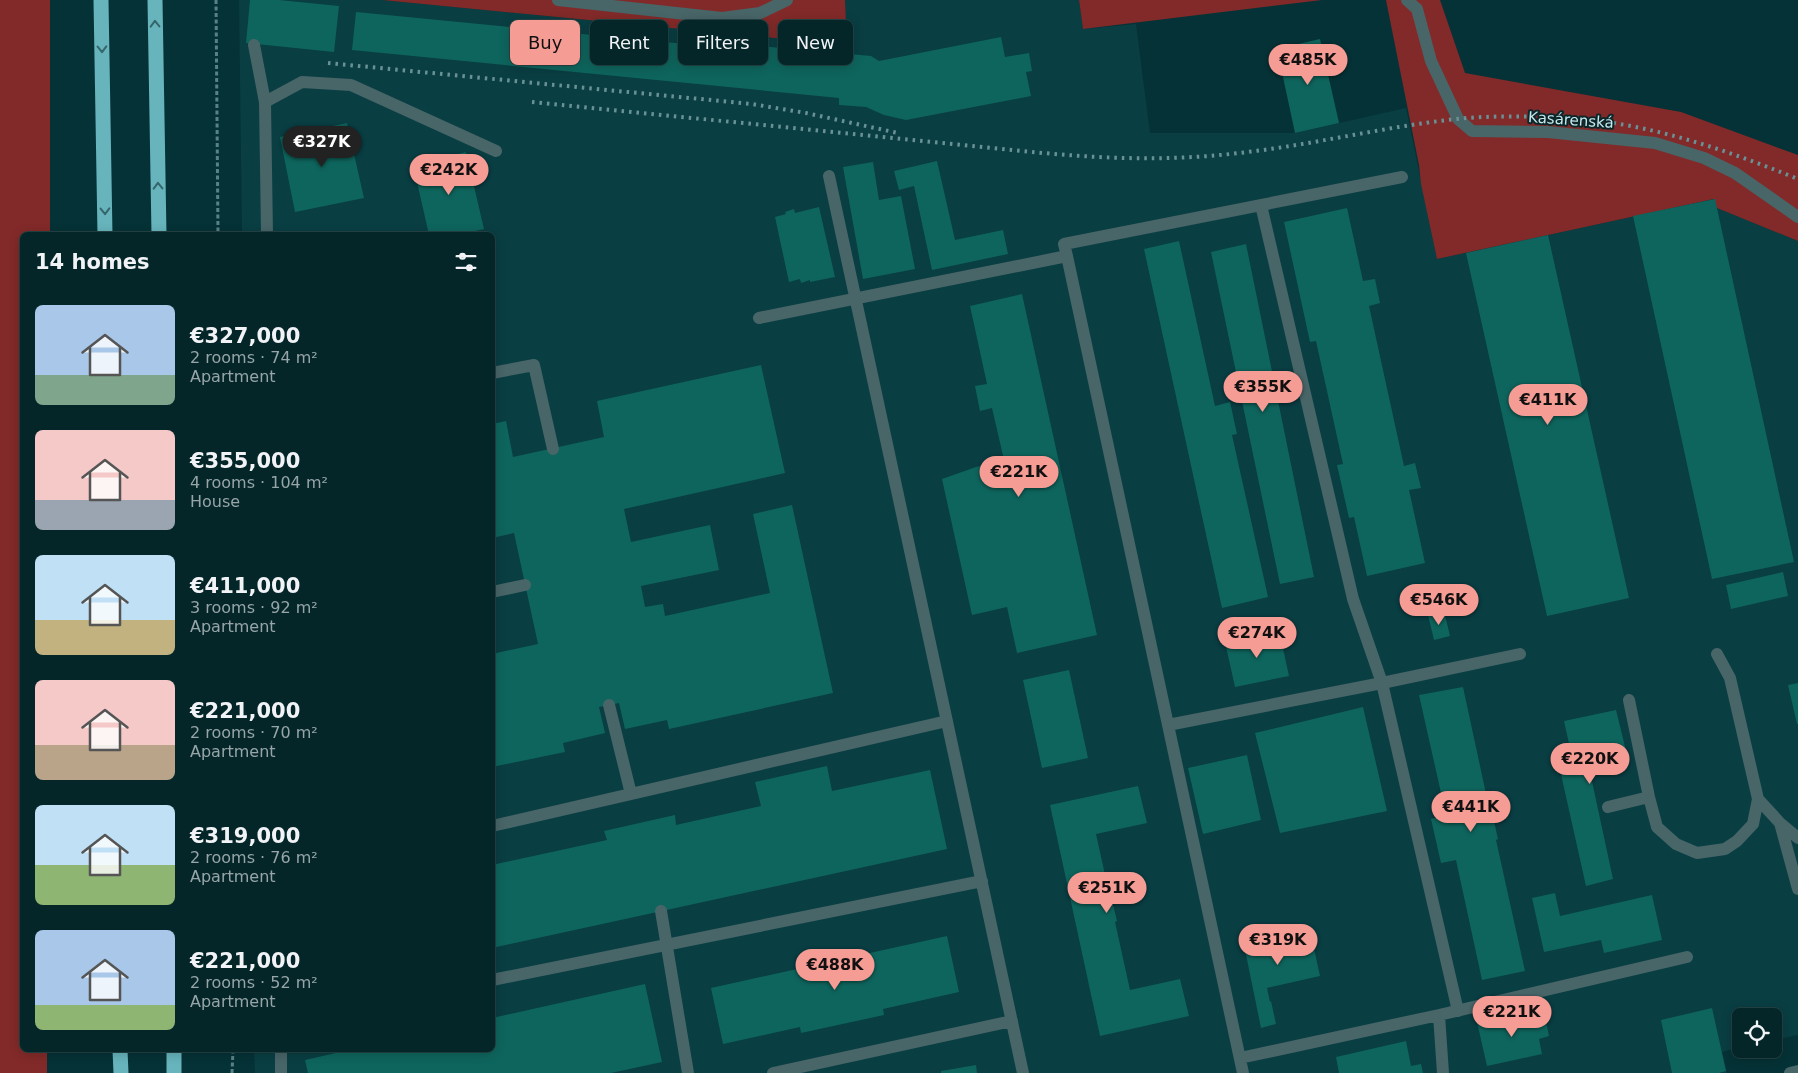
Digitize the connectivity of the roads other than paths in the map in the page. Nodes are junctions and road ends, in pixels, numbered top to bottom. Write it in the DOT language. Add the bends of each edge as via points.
graph roads {
  1 [pos="101,0"];
  2 [pos="155,0"];
  3 [pos="558,0"];
  4 [pos="787,0"];
  5 [pos="1406,0"];
  6 [pos="254,44"];
  7 [pos="265,102"];
  8 [pos="496,151"];
  9 [pos="829,176"];
  10 [pos="1402,178"];
  11 [pos="1261,206"];
  12 [pos="1798,218"];
  13 [pos="106,232"];
  14 [pos="159,232"];
  15 [pos="267,232"];
  16 [pos="1067,256"];
  17 [pos="855,298"];
  18 [pos="759,318"];
  19 [pos="495,372"];
  20 [pos="553,449"];
  21 [pos="525,584"];
  22 [pos="495,591"];
  23 [pos="1520,654"];
  24 [pos="1717,654"];
  25 [pos="1382,683"];
  26 [pos="1629,700"];
  27 [pos="609,705"];
  28 [pos="947,721"];
  29 [pos="1168,725"];
  30 [pos="631,794"];
  31 [pos="1649,797"];
  32 [pos="1758,799"];
  33 [pos="1608,807"];
  34 [pos="1780,823"];
  35 [pos="495,825"];
  36 [pos="1798,838"];
  37 [pos="982,881"];
  38 [pos="1798,889"];
  39 [pos="661,912"];
  40 [pos="667,944"];
  41 [pos="1687,957"];
  42 [pos="495,979"];
  43 [pos="1458,1011"];
  44 [pos="1439,1015"];
  45 [pos="1012,1021"];
  46 [pos="120,1052"];
  47 [pos="174,1052"];
  48 [pos="281,1052"];
  49 [pos="1240,1058"];
  50 [pos="1798,1071"];
  51 [pos="121,1073"];
  52 [pos="174,1073"];
  53 [pos="281,1073"];
  54 [pos="688,1073"];
  55 [pos="773,1073"];
  56 [pos="1023,1073"];
  57 [pos="1243,1073"];
  58 [pos="1443,1073"];
  59 [pos="1790,1073"];
  1 -- 13 [label="highway, one-way"];
  14 -- 2 [label="highway, one-way"];
  3 -- 4 [label="street" via="722,18 760,13"];
  5 -- 12 [label="street, Kasárenská" via="1417,9 1430,62 1458,119 1472,131 1548,132 1655,143 1704,158 1735,173"];
  6 -- 7 [label="street"];
  7 -- 8 [label="street" via="302,82 350,85"];
  7 -- 15 [label="street"];
  9 -- 17 [label="street"];
  10 -- 11 [label="street"];
  11 -- 16 [label="street" via="1064,244"];
  11 -- 25 [label="street" via="1353,599"];
  16 -- 17 [label="street"];
  16 -- 29 [label="street"];
  17 -- 18 [label="street"];
  17 -- 28 [label="street"];
  19 -- 20 [label="street" via="534,365"];
  21 -- 22 [label="street"];
  23 -- 25 [label="street"];
  24 -- 32 [label="street" via="1730,678"];
  25 -- 29 [label="street"];
  25 -- 43 [label="street"];
  26 -- 31 [label="street"];
  27 -- 30 [label="street"];
  28 -- 30 [label="street"];
  28 -- 37 [label="street"];
  29 -- 49 [label="street"];
  30 -- 35 [label="street"];
  31 -- 32 [label="street" via="1657,827 1676,844 1697,853 1725,849 1738,841 1753,824"];
  31 -- 33 [label="street"];
  32 -- 34 [label="street"];
  34 -- 36 [label="street"];
  34 -- 38 [label="street"];
  37 -- 40 [label="street"];
  37 -- 45 [label="street"];
  39 -- 40 [label="street"];
  40 -- 42 [label="street"];
  40 -- 54 [label="street"];
  41 -- 43 [label="street"];
  43 -- 44 [label="street"];
  44 -- 49 [label="street"];
  44 -- 58 [label="street"];
  45 -- 55 [label="street"];
  45 -- 56 [label="street"];
  46 -- 51 [label="highway"];
  47 -- 52 [label="highway"];
  48 -- 53 [label="street"];
  49 -- 57 [label="street"];
  50 -- 59 [label="street"];
}
